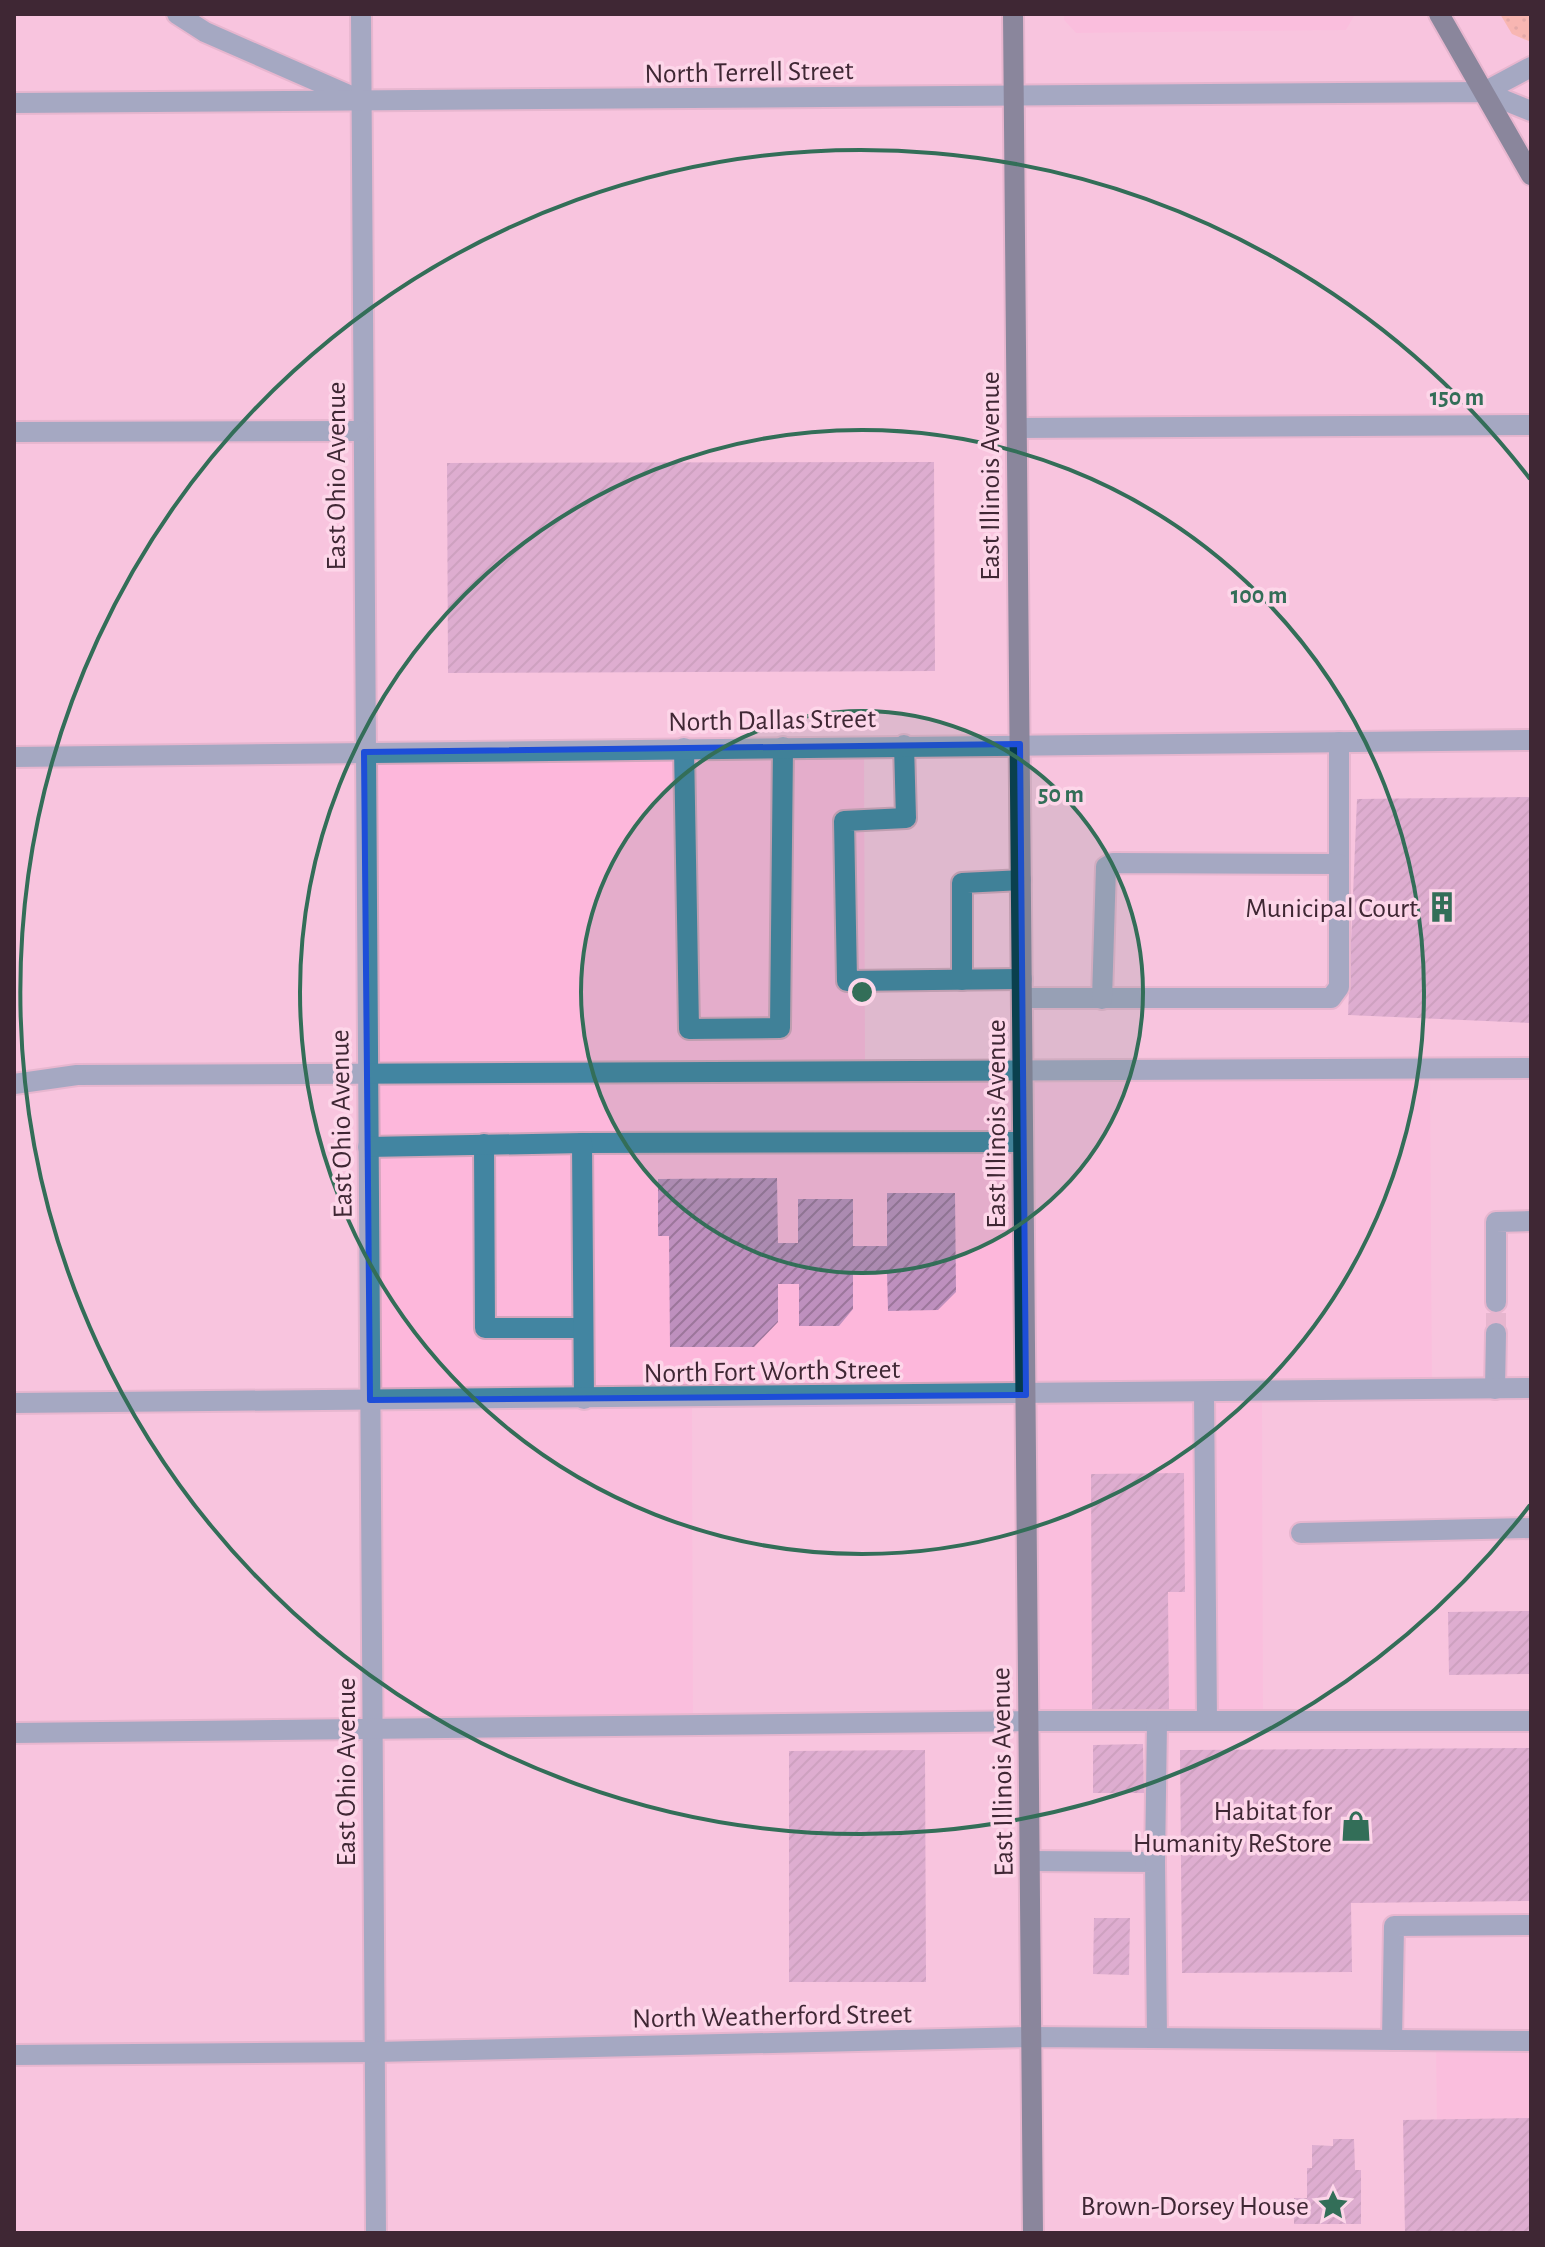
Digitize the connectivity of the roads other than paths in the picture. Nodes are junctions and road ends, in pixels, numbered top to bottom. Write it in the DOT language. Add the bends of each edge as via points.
graph roads {
  1 [pos="177,14"];
  2 [pos="361,14"];
  3 [pos="1013,14"];
  4 [pos="1439,14"];
  5 [pos="1531,67"];
  6 [pos="1484,92"];
  7 [pos="1013,97"];
  8 [pos="361,101"];
  9 [pos="14,103"];
  10 [pos="1531,111"];
  11 [pos="1531,175"];
  12 [pos="1531,425"];
  13 [pos="1017,428"];
  14 [pos="362,431"];
  15 [pos="14,432"];
  16 [pos="1531,740"];
  17 [pos="1339,742"];
  18 [pos="1020,744"];
  19 [pos="904,745"];
  20 [pos="783,747"];
  21 [pos="684,748"];
  22 [pos="364,752"];
  23 [pos="14,757"];
  24 [pos="1339,864"];
  25 [pos="1021,880"];
  26 [pos="962,980"];
  27 [pos="1022,989"];
  28 [pos="1102,999"];
  29 [pos="1531,1068"];
  30 [pos="1023,1072"];
  31 [pos="367,1074"];
  32 [pos="14,1084"];
  33 [pos="1023,1142"];
  34 [pos="582,1143"];
  35 [pos="484,1144"];
  36 [pos="368,1147"];
  37 [pos="1531,1221"];
  38 [pos="1496,1302"];
  39 [pos="583,1328"];
  40 [pos="1496,1333"];
  41 [pos="1531,1388"];
  42 [pos="1495,1389"];
  43 [pos="1204,1393"];
  44 [pos="1026,1395"];
  45 [pos="584,1399"];
  46 [pos="370,1400"];
  47 [pos="14,1403"];
  48 [pos="1531,1528"];
  49 [pos="1301,1533"];
  50 [pos="1029,1721"];
  51 [pos="1157,1721"];
  52 [pos="1207,1721"];
  53 [pos="1531,1721"];
  54 [pos="373,1729"];
  55 [pos="14,1733"];
  56 [pos="1030,1861"];
  57 [pos="1155,1862"];
  58 [pos="1531,1925"];
  59 [pos="1031,2037"];
  60 [pos="1157,2038"];
  61 [pos="1392,2040"];
  62 [pos="1531,2041"];
  63 [pos="375,2052"];
  64 [pos="14,2055"];
  65 [pos="376,2233"];
  66 [pos="1033,2233"];
  1 -- 8 [label="street" via="205,32"];
  2 -- 8 [label="street, East Ohio Avenue"];
  3 -- 7 [label="main road, East Illinois Avenue"];
  4 -- 6 [label="main road"];
  5 -- 6 [label="street, North Terrell Street"];
  6 -- 7 [label="street, North Terrell Street"];
  6 -- 10 [label="street, North Terrell Street"];
  6 -- 11 [label="main road"];
  7 -- 8 [label="street, North Terrell Street"];
  7 -- 13 [label="main road, East Illinois Avenue"];
  8 -- 9 [label="street, North Terrell Street"];
  8 -- 14 [label="street, East Ohio Avenue"];
  12 -- 13 [label="street"];
  13 -- 18 [label="main road, East Illinois Avenue"];
  14 -- 15 [label="street"];
  14 -- 22 [label="street, East Ohio Avenue"];
  16 -- 17 [label="street, North Dallas Street"];
  17 -- 18 [label="street, North Dallas Street"];
  17 -- 24 [label="street"];
  18 -- 19 [label="street, North Dallas Street"];
  18 -- 25 [label="main road, East Illinois Avenue"];
  19 -- 20 [label="street, North Dallas Street"];
  19 -- 26 [label="street" via="906,818 844,821 847,981"];
  20 -- 21 [label="street, North Dallas Street"];
  20 -- 21 [label="street" via="780,1028 689,1029"];
  21 -- 22 [label="street, North Dallas Street"];
  22 -- 23 [label="street, North Dallas Street"];
  22 -- 31 [label="street, East Ohio Avenue"];
  24 -- 28 [label="street" via="1339,987 1331,998"];
  24 -- 28 [label="street" via="1113,863 1106,867"];
  25 -- 26 [label="street" via="962,883"];
  25 -- 27 [label="main road, East Illinois Avenue"];
  26 -- 27 [label="street"];
  27 -- 28 [label="street"];
  27 -- 30 [label="main road, East Illinois Avenue"];
  29 -- 30 [label="street"];
  30 -- 31 [label="street"];
  30 -- 33 [label="main road, East Illinois Avenue"];
  31 -- 32 [label="street" via="77,1075"];
  31 -- 36 [label="street, East Ohio Avenue"];
  33 -- 34 [label="street"];
  33 -- 44 [label="main road, East Illinois Avenue"];
  34 -- 35 [label="street"];
  34 -- 39 [label="street"];
  35 -- 36 [label="street"];
  35 -- 39 [label="street" via="485,1328"];
  36 -- 46 [label="street, East Ohio Avenue"];
  37 -- 38 [label="street" via="1496,1222"];
  39 -- 45 [label="street"];
  40 -- 42 [label="street"];
  41 -- 42 [label="street, North Fort Worth Street"];
  42 -- 43 [label="street, North Fort Worth Street"];
  43 -- 44 [label="street, North Fort Worth Street"];
  43 -- 52 [label="street"];
  44 -- 45 [label="street, North Fort Worth Street"];
  44 -- 50 [label="main road, East Illinois Avenue"];
  45 -- 46 [label="street, North Fort Worth Street"];
  46 -- 47 [label="street, North Fort Worth Street"];
  46 -- 54 [label="street, East Ohio Avenue"];
  48 -- 49 [label="street"];
  50 -- 51 [label="street"];
  50 -- 54 [label="street"];
  50 -- 56 [label="main road, East Illinois Avenue"];
  51 -- 52 [label="street"];
  51 -- 57 [label="street"];
  52 -- 53 [label="street"];
  54 -- 55 [label="street"];
  54 -- 63 [label="street, East Ohio Avenue"];
  56 -- 57 [label="street"];
  56 -- 59 [label="main road, East Illinois Avenue"];
  57 -- 60 [label="street"];
  58 -- 61 [label="street" via="1394,1926"];
  59 -- 60 [label="street, North Weatherford Street"];
  59 -- 63 [label="street, North Weatherford Street"];
  59 -- 66 [label="main road, East Illinois Avenue"];
  60 -- 61 [label="street, North Weatherford Street"];
  61 -- 62 [label="street, North Weatherford Street"];
  63 -- 64 [label="street, North Weatherford Street"];
  63 -- 65 [label="street, East Ohio Avenue"];
}
